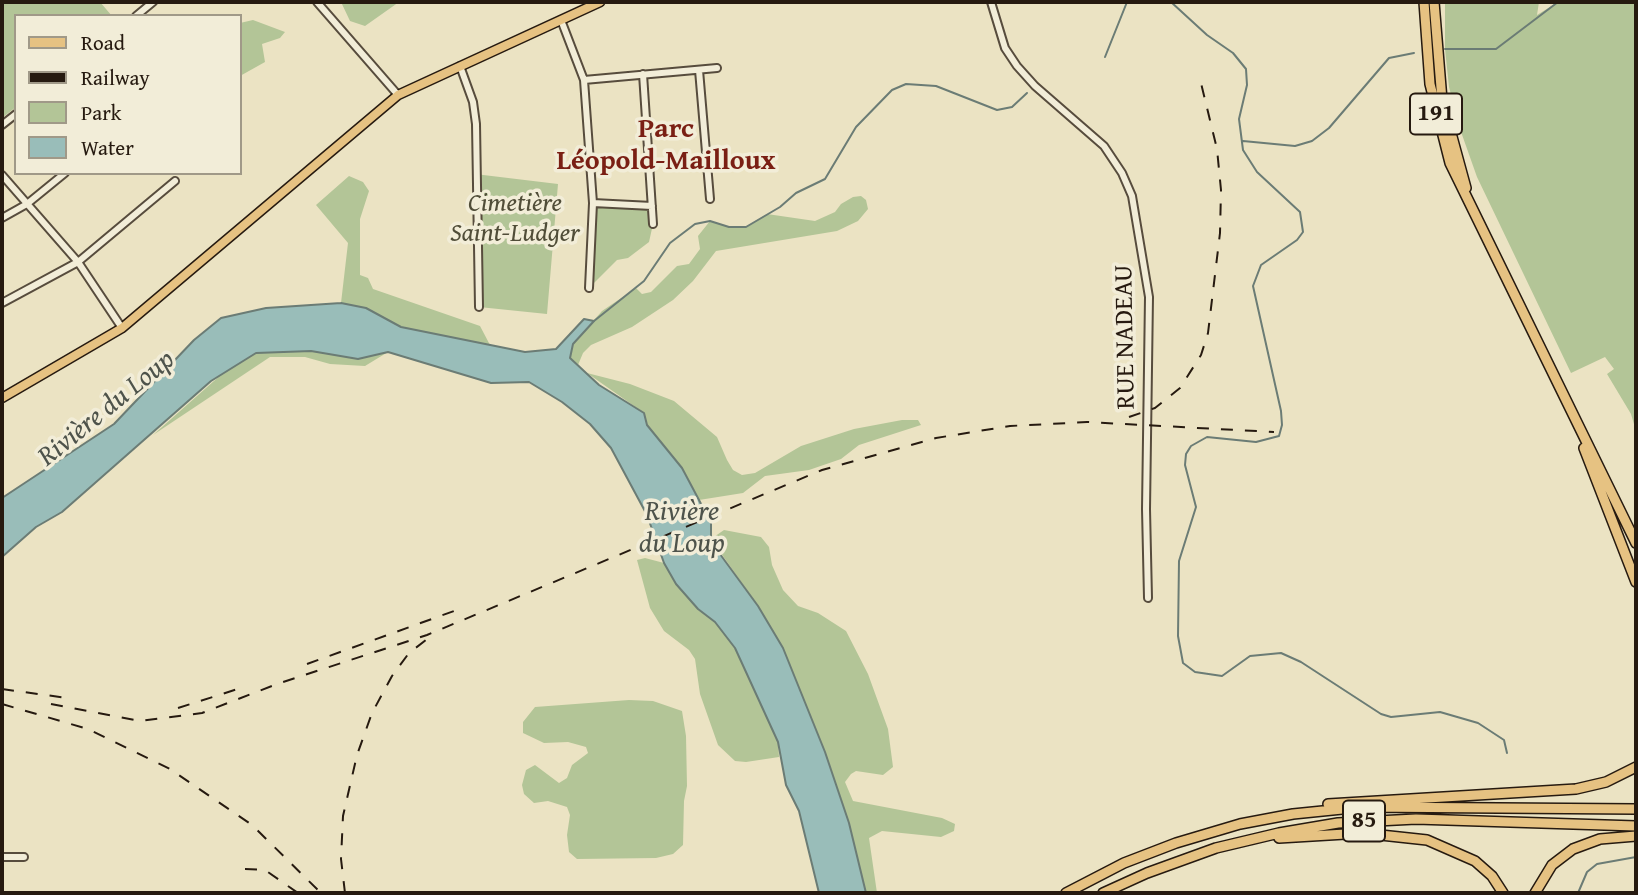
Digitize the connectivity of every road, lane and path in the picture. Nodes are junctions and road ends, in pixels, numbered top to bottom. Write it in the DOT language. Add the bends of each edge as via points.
graph roads {
  1 [pos="153,2"];
  2 [pos="317,2"];
  3 [pos="600,2"];
  4 [pos="991,2"];
  5 [pos="1424,2"];
  6 [pos="1434,2"];
  7 [pos="138,14"];
  8 [pos="561,20"];
  9 [pos="460,66"];
  10 [pos="718,68"];
  11 [pos="699,70"];
  12 [pos="643,74"];
  13 [pos="584,80"];
  14 [pos="398,96"];
  15 [pos="2,175"];
  16 [pos="63,175"];
  17 [pos="175,181"];
  18 [pos="710,199"];
  19 [pos="27,204"];
  20 [pos="593,204"];
  21 [pos="652,206"];
  22 [pos="2,218"];
  23 [pos="1478,219"];
  24 [pos="653,224"];
  25 [pos="78,262"];
  26 [pos="589,288"];
  27 [pos="2,303"];
  28 [pos="479,307"];
  29 [pos="122,328"];
  30 [pos="2,398"];
  31 [pos="1570,406"];
  32 [pos="1635,541"];
  33 [pos="1636,582"];
  34 [pos="1148,598"];
  35 [pos="1636,767"];
  36 [pos="1636,803"];
  37 [pos="1531,808"];
  38 [pos="1636,809"];
  39 [pos="1636,826"];
  40 [pos="1636,836"];
  41 [pos="1167,846"];
  42 [pos="2,857"];
  43 [pos="24,857"];
  44 [pos="1066,893"];
  45 [pos="1106,893"];
  46 [pos="1503,893"];
  47 [pos="1535,893"];
  1 -- 7 [label="street"];
  2 -- 14 [label="street"];
  3 -- 8 [label="main road"];
  4 -- 34 [label="street, RUE NADEAU" via="1005,48 1017,66 1104,146 1132,196 1149,297"];
  5 -- 23 [label="highway, 191" via="1439,130 1455,176"];
  6 -- 23 [label="highway, 191" via="1442,100"];
  8 -- 9 [label="main road"];
  8 -- 13 [label="street"];
  9 -- 14 [label="main road"];
  9 -- 28 [label="street" via="476,124"];
  10 -- 11 [label="street"];
  11 -- 12 [label="street"];
  11 -- 18 [label="street"];
  12 -- 13 [label="street"];
  12 -- 21 [label="street"];
  13 -- 20 [label="street"];
  14 -- 29 [label="main road"];
  15 -- 19 [label="street"];
  16 -- 19 [label="street"];
  17 -- 25 [label="street"];
  19 -- 22 [label="street"];
  19 -- 25 [label="street"];
  20 -- 21 [label="street"];
  20 -- 26 [label="street"];
  21 -- 24 [label="street"];
  23 -- 31 [label="highway, 191"];
  25 -- 27 [label="street"];
  25 -- 29 [label="street"];
  29 -- 30 [label="main road"];
  31 -- 32 [label="highway, 191"];
  31 -- 33 [label="highway"];
  35 -- 41 [label="highway" via="1606,782 1576,789 1369,800 1278,811"];
  36 -- 37 [label="highway"];
  37 -- 38 [label="highway, 85"];
  37 -- 41 [label="highway, 85" via="1321,810 1248,822"];
  39 -- 45 [label="highway, 85" via="1416,819 1338,823 1216,848"];
  40 -- 47 [label="highway" via="1600,839 1573,849 1552,865"];
  41 -- 44 [label="highway, 85"];
  42 -- 43 [label="street"];
  45 -- 46 [label="highway" via="1239,847 1347,832 1397,835 1445,846 1481,866"];
}
